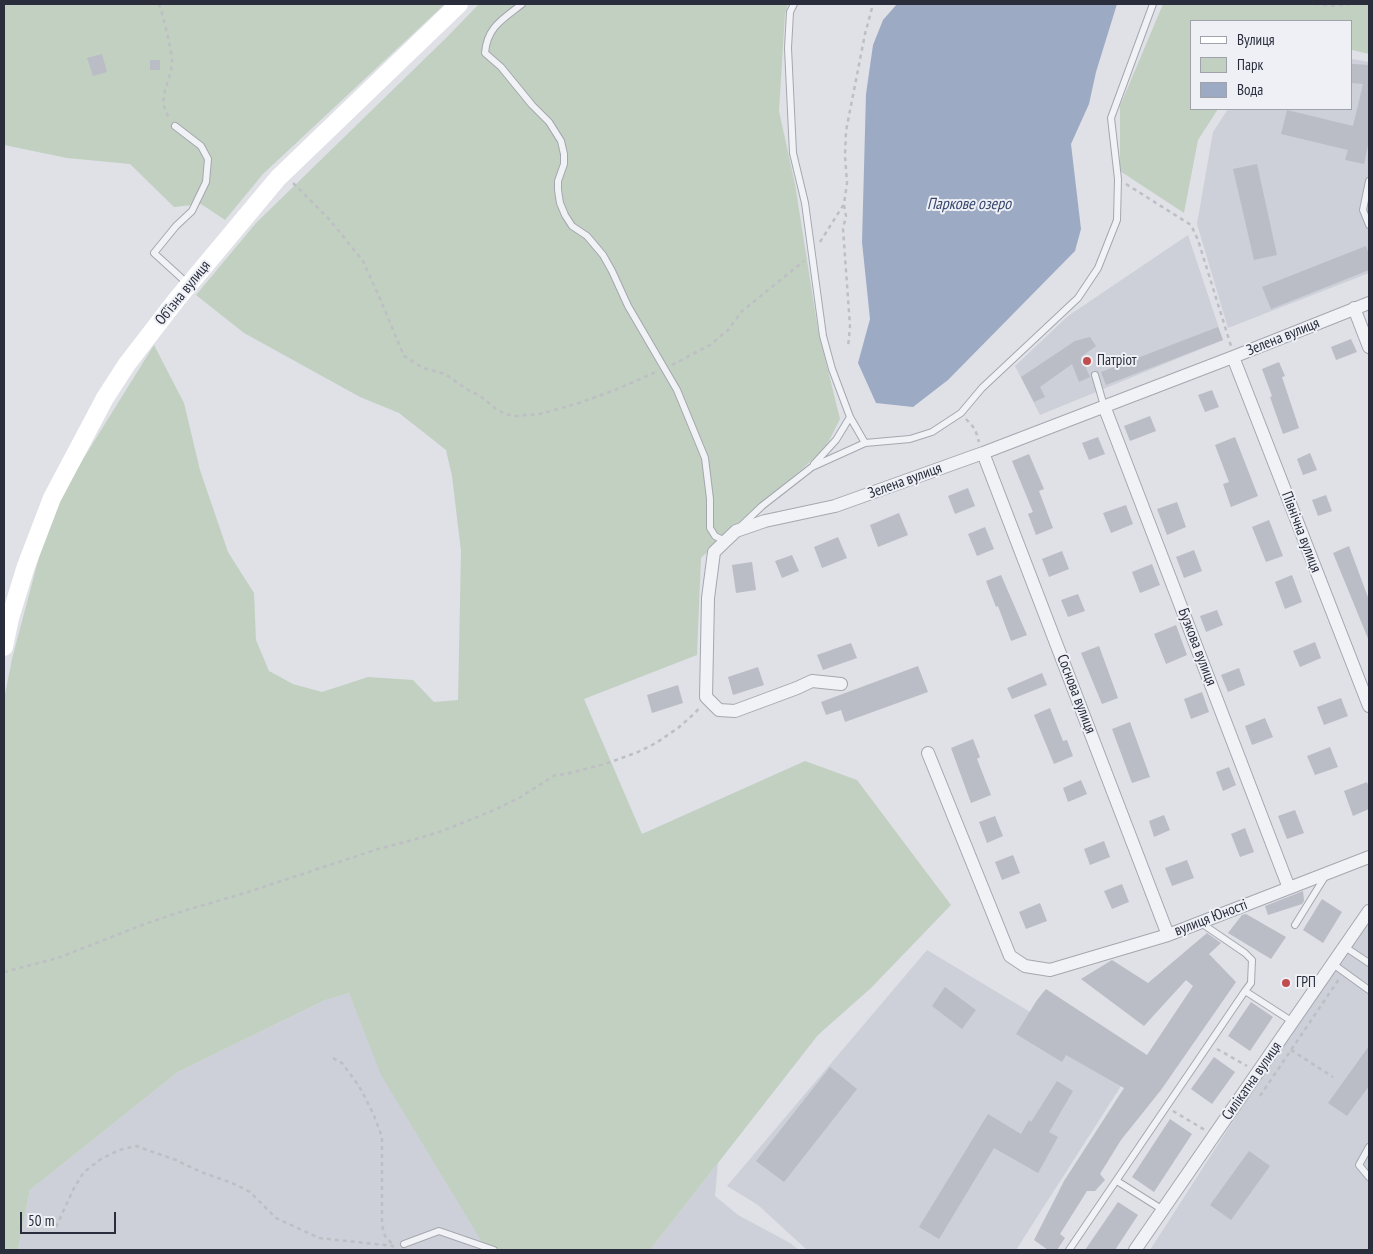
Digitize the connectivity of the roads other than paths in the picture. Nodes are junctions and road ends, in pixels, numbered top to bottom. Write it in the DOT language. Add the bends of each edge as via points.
graph roads {
  1 [pos="459,4"];
  2 [pos="522,4"];
  3 [pos="794,4"];
  4 [pos="1153,4"];
  5 [pos="175,126"];
  6 [pos="1369,180"];
  7 [pos="1369,225"];
  8 [pos="189,285"];
  9 [pos="1369,303"];
  10 [pos="1354,308"];
  11 [pos="1369,347"];
  12 [pos="1233,357"];
  13 [pos="1095,375"];
  14 [pos="1104,406"];
  15 [pos="850,418"];
  16 [pos="865,443"];
  17 [pos="983,453"];
  18 [pos="812,467"];
  19 [pos="736,531"];
  20 [pos="725,541"];
  21 [pos="4,647"];
  22 [pos="840,684"];
  23 [pos="1369,706"];
  24 [pos="928,753"];
  25 [pos="1369,857"];
  26 [pos="1327,874"];
  27 [pos="1289,888"];
  28 [pos="1369,911"];
  29 [pos="1200,923"];
  30 [pos="1295,924"];
  31 [pos="1168,935"];
  32 [pos="1345,947"];
  33 [pos="1369,963"];
  34 [pos="1333,964"];
  35 [pos="1369,990"];
  36 [pos="1245,991"];
  37 [pos="1293,1022"];
  38 [pos="1369,1147"];
  39 [pos="1369,1177"];
  40 [pos="1117,1181"];
  41 [pos="1163,1210"];
  42 [pos="404,1244"];
  43 [pos="494,1250"];
  44 [pos="1069,1250"];
  45 [pos="1135,1250"];
  1 -- 8 [label="main road, Об’їзна вулиця" via="284,173"];
  2 -- 20 [label="lane" via="493,27 485,53 549,122 561,141 564,164 558,181 560,203 572,226 588,236 603,255 628,306 677,390 705,458 710,528 715,536"];
  3 -- 15 [label="lane" via="790,12 788,48 793,153 805,203 823,336"];
  4 -- 16 [label="lane" via="1111,118 1118,179 1117,220 1098,268 1078,298 982,388 961,413 932,432 910,440"];
  5 -- 8 [label="lane" via="201,146 208,159 208,170 192,211 154,253"];
  6 -- 7 [label="lane" via="1363,210"];
  8 -- 21 [label="main road, Об’їзна вулиця" via="127,364 105,398 52,498 26,566"];
  9 -- 10 [label="street, Зелена вулиця"];
  10 -- 11 [label="street"];
  10 -- 12 [label="street, Зелена вулиця"];
  12 -- 14 [label="street, Зелена вулиця"];
  12 -- 23 [label="street, Північна вулиця"];
  13 -- 14 [label="lane"];
  14 -- 17 [label="street, Зелена вулиця"];
  14 -- 27 [label="street, Бузкова вулиця"];
  15 -- 16 [label="lane"];
  15 -- 18 [label="lane"];
  16 -- 18 [label="lane"];
  17 -- 19 [label="street, Зелена вулиця" via="835,506"];
  17 -- 31 [label="street, Соснова вулиця"];
  18 -- 19 [label="lane"];
  19 -- 20 [label="street, Зелена вулиця"];
  20 -- 22 [label="street, Зелена вулиця" via="714,552 708,598 706,697 719,710 735,711 812,681"];
  24 -- 31 [label="street, вулиця Юності" via="1010,956 1025,966 1050,970"];
  25 -- 26 [label="street, вулиця Юності"];
  26 -- 27 [label="street, вулиця Юності"];
  26 -- 30 [label="lane"];
  27 -- 29 [label="street, вулиця Юності"];
  28 -- 32 [label="street, Силікатна вулиця"];
  29 -- 31 [label="street, вулиця Юності"];
  29 -- 36 [label="lane" via="1252,960 1251,983"];
  32 -- 33 [label="lane"];
  32 -- 34 [label="street, Силікатна вулиця"];
  34 -- 35 [label="lane"];
  34 -- 37 [label="street, Силікатна вулиця"];
  36 -- 37 [label="lane"];
  36 -- 40 [label="lane"];
  37 -- 41 [label="street, Силікатна вулиця"];
  38 -- 39 [label="lane" via="1359,1165"];
  40 -- 41 [label="lane"];
  40 -- 44 [label="lane"];
  41 -- 45 [label="street, Силікатна вулиця"];
  42 -- 43 [label="lane" via="439,1231"];
}
